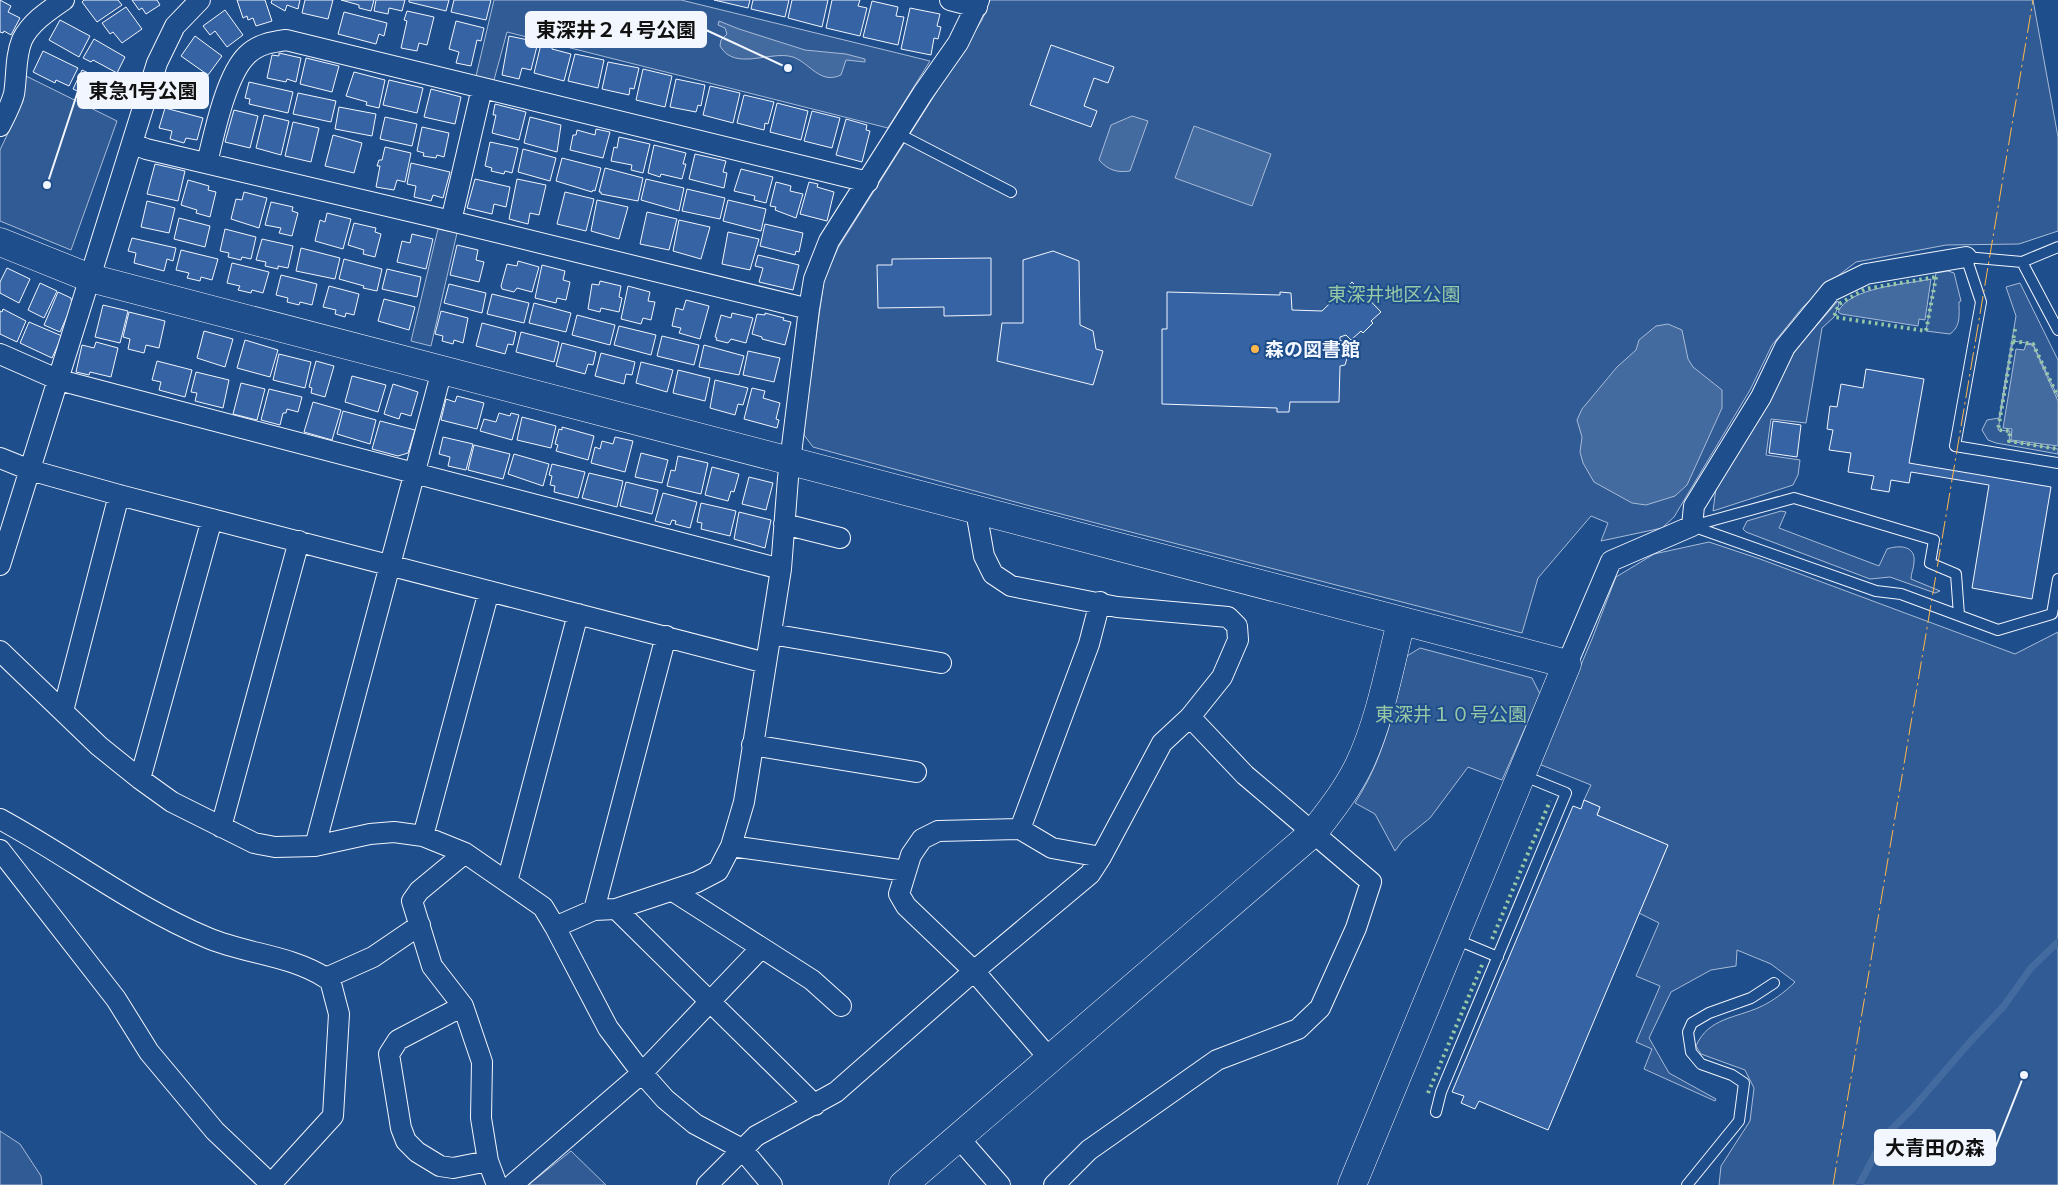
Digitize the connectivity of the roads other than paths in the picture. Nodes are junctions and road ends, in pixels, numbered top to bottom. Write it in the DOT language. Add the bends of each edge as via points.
graph roads {
  1 [pos="64,0"];
  2 [pos="200,0"];
  3 [pos="950,0"];
  4 [pos="978,3"];
  5 [pos="8,54"];
  6 [pos="482,88"];
  7 [pos="0,126"];
  8 [pos="898,133"];
  9 [pos="132,143"];
  10 [pos="207,163"];
  11 [pos="868,182"];
  12 [pos="1011,192"];
  13 [pos="452,221"];
  14 [pos="0,242"];
  15 [pos="2058,247"];
  16 [pos="1966,256"];
  17 [pos="2022,262"];
  18 [pos="90,278"];
  19 [pos="809,309"];
  20 [pos="2058,330"];
  21 [pos="0,354"];
  22 [pos="442,370"];
  23 [pos="59,380"];
  24 [pos="0,458"];
  25 [pos="791,462"];
  26 [pos="2058,463"];
  27 [pos="30,470"];
  28 [pos="415,473"];
  29 [pos="119,495"];
  30 [pos="976,511"];
  31 [pos="212,519"];
  32 [pos="784,524"];
  33 [pos="1692,526"];
  34 [pos="840,538"];
  35 [pos="299,542"];
  36 [pos="1,561"];
  37 [pos="391,566"];
  38 [pos="781,569"];
  39 [pos="2058,579"];
  40 [pos="489,591"];
  41 [pos="1100,602"];
  42 [pos="578,614"];
  43 [pos="1959,615"];
  44 [pos="1401,622"];
  45 [pos="771,634"];
  46 [pos="666,636"];
  47 [pos="0,651"];
  48 [pos="766,663"];
  49 [pos="941,663"];
  50 [pos="1567,664"];
  51 [pos="63,711"];
  52 [pos="1190,717"];
  53 [pos="752,745"];
  54 [pos="916,772"];
  55 [pos="1521,774"];
  56 [pos="140,779"];
  57 [pos="0,819"];
  58 [pos="221,827"];
  59 [pos="1020,829"];
  60 [pos="1314,832"];
  61 [pos="423,836"];
  62 [pos="315,846"];
  63 [pos="731,846"];
  64 [pos="0,850"];
  65 [pos="465,853"];
  66 [pos="1101,857"];
  67 [pos="906,871"];
  68 [pos="507,882"];
  69 [pos="673,891"];
  70 [pos="616,909"];
  71 [pos="594,910"];
  72 [pos="420,925"];
  73 [pos="555,927"];
  74 [pos="1454,939"];
  75 [pos="762,948"];
  76 [pos="1498,957"];
  77 [pos="974,971"];
  78 [pos="330,976"];
  79 [pos="1774,983"];
  80 [pos="711,1001"];
  81 [pos="463,1006"];
  82 [pos="840,1006"];
  83 [pos="1049,1058"];
  84 [pos="642,1074"];
  85 [pos="815,1105"];
  86 [pos="1436,1112"];
  87 [pos="958,1137"];
  88 [pos="742,1149"];
  89 [pos="488,1161"];
  90 [pos="272,1185"];
  91 [pos="496,1185"];
  92 [pos="512,1185"];
  93 [pos="707,1185"];
  94 [pos="772,1185"];
  95 [pos="903,1185"];
  96 [pos="1000,1185"];
  97 [pos="1054,1185"];
  98 [pos="1352,1185"];
  99 [pos="1687,1185"];
  1 -- 5 [label="street" via="47,11"];
  2 -- 9 [label="street" via="175,26 166,42"];
  3 -- 4 [label="street"];
  4 -- 8 [label="street" via="958,43"];
  5 -- 7 [label="street" via="13,96"];
  6 -- 10 [label="street" via="286,40 263,44 247,55 236,71 223,102"];
  6 -- 11 [label="street"];
  6 -- 13 [label="street"];
  8 -- 11 [label="street"];
  8 -- 12 [label="lane"];
  9 -- 10 [label="street"];
  9 -- 18 [label="street"];
  10 -- 13 [label="street"];
  11 -- 19 [label="street" via="830,241 814,279"];
  13 -- 19 [label="street"];
  14 -- 18 [label="street"];
  15 -- 17 [label="lane"];
  16 -- 17 [label="lane"];
  16 -- 26 [label="lane" via="1981,302 1955,446"];
  16 -- 33 [label="street" via="1866,274 1831,291 1786,347 1761,396 1694,506"];
  17 -- 20 [label="lane"];
  18 -- 22 [label="street"];
  18 -- 23 [label="street"];
  19 -- 25 [label="street"];
  21 -- 23 [label="street"];
  22 -- 25 [label="street"];
  22 -- 28 [label="street"];
  23 -- 27 [label="street"];
  23 -- 28 [label="street"];
  24 -- 27 [label="street"];
  25 -- 30 [label="street"];
  25 -- 32 [label="street"];
  27 -- 29 [label="street"];
  27 -- 36 [label="street"];
  28 -- 37 [label="street"];
  28 -- 38 [label="street"];
  29 -- 31 [label="street"];
  29 -- 51 [label="street"];
  30 -- 41 [label="street" via="984,556 993,574 1012,586"];
  30 -- 44 [label="street"];
  31 -- 35 [label="street"];
  31 -- 56 [label="street"];
  32 -- 34 [label="street"];
  32 -- 38 [label="street"];
  33 -- 43 [label="lane" via="1876,591 1902,594"];
  33 -- 43 [label="lane" via="1794,498 1934,540 1930,563 1956,574"];
  33 -- 50 [label="street" via="1611,561"];
  35 -- 37 [label="street"];
  35 -- 58 [label="street"];
  37 -- 40 [label="street"];
  37 -- 62 [label="street"];
  38 -- 45 [label="street"];
  39 -- 43 [label="lane" via="2052,614 1998,630"];
  40 -- 42 [label="street"];
  40 -- 61 [label="street"];
  41 -- 52 [label="street" via="1117,607 1228,617 1236,626 1238,640 1222,677"];
  41 -- 59 [label="street" via="1089,644"];
  42 -- 46 [label="street"];
  42 -- 68 [label="street"];
  44 -- 50 [label="street"];
  44 -- 60 [label="street" via="1379,708 1359,766"];
  45 -- 48 [label="street"];
  45 -- 49 [label="street"];
  46 -- 48 [label="street"];
  46 -- 71 [label="street"];
  47 -- 51 [label="street"];
  48 -- 53 [label="street"];
  50 -- 55 [label="street"];
  51 -- 56 [label="street"];
  52 -- 60 [label="street" via="1245,775"];
  52 -- 66 [label="street" via="1162,743"];
  53 -- 54 [label="street"];
  53 -- 63 [label="street" via="744,802"];
  55 -- 74 [label="street"];
  55 -- 76 [label="lane" via="1566,793"];
  56 -- 58 [label="street" via="172,802"];
  57 -- 78 [label="street" via="159,915 209,938 310,968 326,978"];
  58 -- 62 [label="street" via="254,843 275,847"];
  59 -- 66 [label="street" via="1052,848"];
  59 -- 67 [label="street" via="938,831 922,839 911,855"];
  60 -- 83 [label="street"];
  60 -- 97 [label="street" via="1371,882 1356,928 1320,1008 1298,1029 1217,1060 1089,1150"];
  61 -- 62 [label="street" via="394,832 370,834"];
  61 -- 65 [label="street"];
  63 -- 67 [label="street"];
  63 -- 69 [label="street" via="718,871"];
  64 -- 90 [label="street" via="116,999 149,1052 215,1131"];
  65 -- 68 [label="street"];
  65 -- 72 [label="street" via="419,891 412,901"];
  66 -- 77 [label="street" via="1090,874"];
  67 -- 77 [label="street" via="899,894 906,906"];
  68 -- 73 [label="street" via="543,908"];
  69 -- 70 [label="street"];
  69 -- 75 [label="street"];
  70 -- 71 [label="street"];
  70 -- 80 [label="street"];
  71 -- 73 [label="street"];
  72 -- 78 [label="street" via="373,957"];
  72 -- 81 [label="street" via="432,966"];
  73 -- 84 [label="street" via="608,1028"];
  74 -- 76 [label="lane"];
  74 -- 98 [label="street"];
  75 -- 80 [label="street"];
  75 -- 82 [label="street" via="812,980"];
  76 -- 86 [label="lane" via="1441,1092"];
  77 -- 83 [label="street"];
  77 -- 85 [label="street" via="836,1092"];
  78 -- 90 [label="street" via="339,1014 333,1116"];
  79 -- 99 [label="lane" via="1751,998 1709,1013 1692,1023 1688,1032 1691,1052 1701,1064 1744,1083 1739,1121"];
  80 -- 84 [label="street"];
  80 -- 85 [label="street"];
  81 -- 89 [label="street" via="482,1062 481,1118"];
  81 -- 89 [label="street" via="398,1040 389,1054 406,1141 440,1166 453,1168"];
  83 -- 87 [label="street"];
  84 -- 88 [label="street" via="695,1124"];
  84 -- 92 [label="street"];
  85 -- 88 [label="street" via="756,1136"];
  87 -- 95 [label="street"];
  87 -- 96 [label="street"];
  88 -- 93 [label="street"];
  88 -- 94 [label="street"];
  89 -- 91 [label="street"];
}
